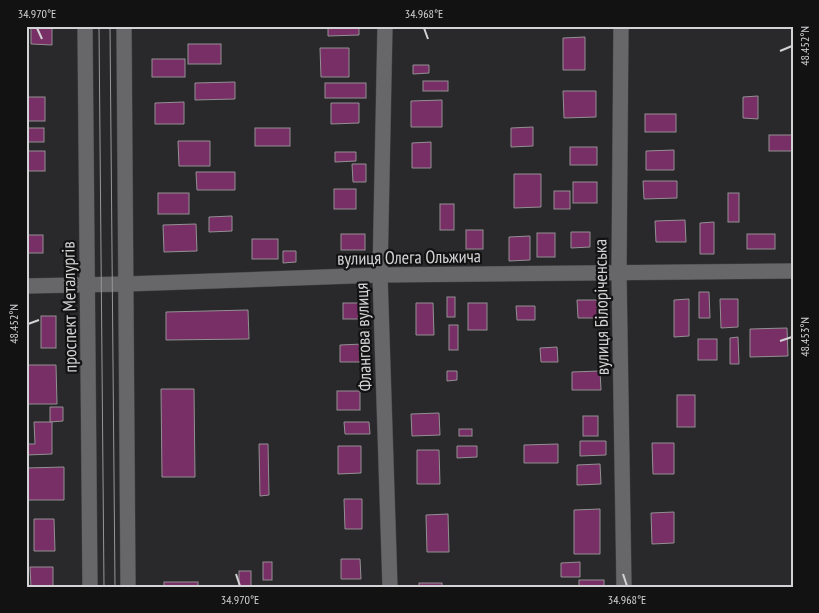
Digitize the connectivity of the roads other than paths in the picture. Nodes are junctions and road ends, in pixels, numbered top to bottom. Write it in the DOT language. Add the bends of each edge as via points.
graph roads {
  1 [pos="85,26"];
  2 [pos="124,26"];
  3 [pos="385,26"];
  4 [pos="621,26"];
  5 [pos="793,271"];
  6 [pos="619,273"];
  7 [pos="380,275"];
  8 [pos="88,284"];
  9 [pos="126,284"];
  10 [pos="26,286"];
  11 [pos="90,587"];
  12 [pos="128,587"];
  13 [pos="390,587"];
  14 [pos="624,587"];
  1 -- 8 [label="street, проспект Металургів"];
  2 -- 9 [label="street"];
  3 -- 7 [label="street, Флангова вулиця"];
  4 -- 6 [label="street, вулиця Білоріченська"];
  5 -- 6 [label="street, вулиця Олега Ольжича"];
  6 -- 7 [label="street, вулиця Олега Ольжича"];
  6 -- 14 [label="street, вулиця Білоріченська"];
  7 -- 9 [label="street, вулиця Олега Ольжича"];
  7 -- 13 [label="street, Флангова вулиця"];
  8 -- 9 [label="street, вулиця Олега Ольжича"];
  8 -- 10 [label="street, вулиця Олега Ольжича"];
  8 -- 11 [label="street, проспект Металургів"];
  9 -- 12 [label="street"];
}
